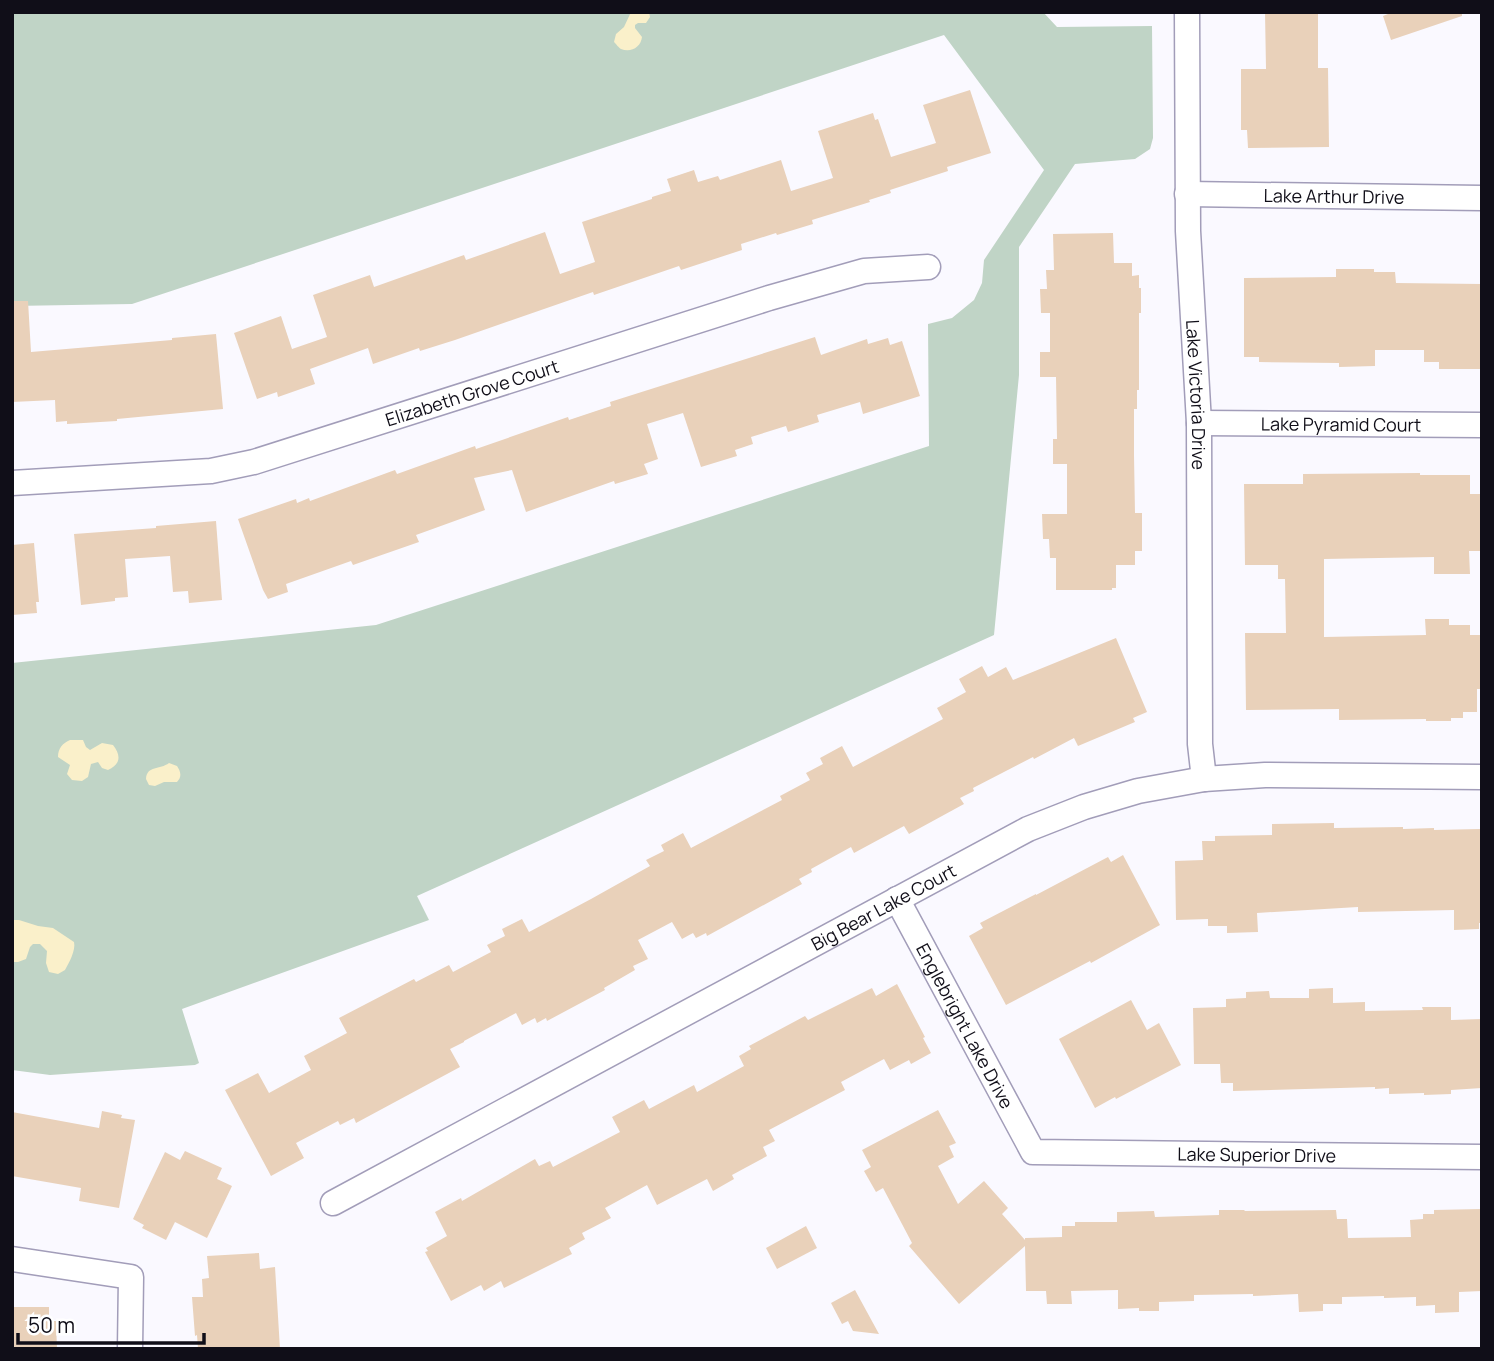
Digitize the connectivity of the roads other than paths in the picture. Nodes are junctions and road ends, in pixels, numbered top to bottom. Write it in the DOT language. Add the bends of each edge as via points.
graph roads {
  1 [pos="1187,12"];
  2 [pos="1187,194"];
  3 [pos="1482,198"];
  4 [pos="928,267"];
  5 [pos="1199,423"];
  6 [pos="1482,425"];
  7 [pos="12,483"];
  8 [pos="1482,777"];
  9 [pos="1204,779"];
  10 [pos="897,899"];
  11 [pos="1033,1152"];
  12 [pos="1482,1157"];
  13 [pos="333,1203"];
  14 [pos="12,1259"];
  15 [pos="130,1349"];
  1 -- 2 [label="street, Lake Victoria Drive"];
  2 -- 3 [label="street, Lake Arthur Drive"];
  2 -- 5 [label="street, Lake Victoria Drive"];
  4 -- 7 [label="street, Elizabeth Grove Court" via="864,271 769,298 254,462 211,471"];
  5 -- 6 [label="street, Lake Pyramid Court"];
  5 -- 9 [label="street, Lake Victoria Drive" via="1200,744"];
  8 -- 9 [label="street, Big Bear Lake Court" via="1265,775"];
  9 -- 10 [label="street, Big Bear Lake Court" via="1084,807 1028,829"];
  10 -- 11 [label="street, Englebright Lake Drive"];
  10 -- 13 [label="street, Big Bear Lake Court"];
  11 -- 12 [label="street, Lake Superior Drive"];
  14 -- 15 [label="street" via="131,1276"];
}
